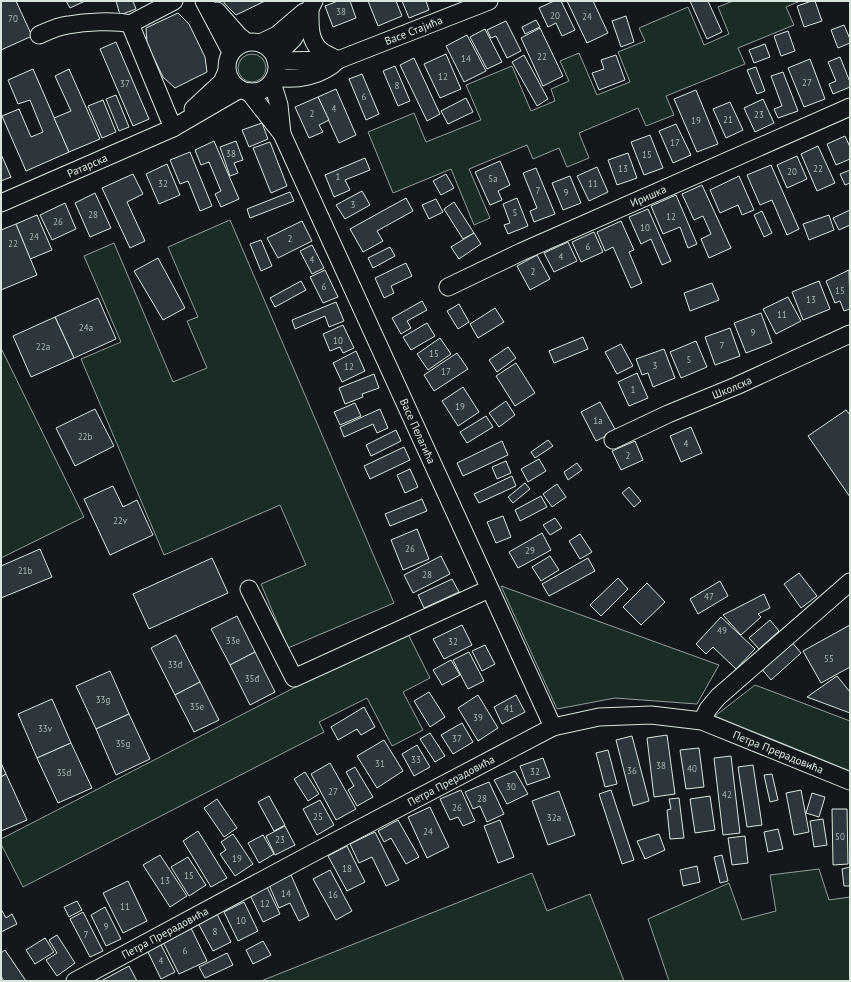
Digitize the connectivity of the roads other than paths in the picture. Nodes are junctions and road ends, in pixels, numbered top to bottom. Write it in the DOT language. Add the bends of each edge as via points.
graph roads {
  1 [pos="174,1"];
  2 [pos="204,1"];
  3 [pos="208,1"];
  4 [pos="489,1"];
  5 [pos="312,4"];
  6 [pos="130,24"];
  7 [pos="39,34"];
  8 [pos="254,43"];
  9 [pos="231,52"];
  10 [pos="338,60"];
  11 [pos="274,69"];
  12 [pos="227,71"];
  13 [pos="244,91"];
  14 [pos="850,107"];
  15 [pos="173,128"];
  16 [pos="282,134"];
  17 [pos="1,203"];
  18 [pos="448,286"];
  19 [pos="850,334"];
  20 [pos="613,440"];
  21 [pos="850,582"];
  22 [pos="249,589"];
  23 [pos="489,589"];
  24 [pos="702,721"];
  25 [pos="553,728"];
  26 [pos="850,781"];
  27 [pos="75,981"];
  1 -- 6 [label="street"];
  2 -- 9 [label="street"];
  3 -- 8 [label="street" via="239,36"];
  4 -- 10 [label="street, Васе Стајића"];
  5 -- 8 [label="street" via="277,35"];
  5 -- 10 [label="street" via="310,29 313,40 320,49"];
  5 -- 11 [label="street"];
  6 -- 7 [label="street" via="105,22 68,25"];
  6 -- 15 [label="street"];
  8 -- 9 [label="street" via="238,46"];
  8 -- 11 [label="street" via="269,48"];
  9 -- 12 [label="street" via="227,61"];
  10 -- 11 [label="street, Васе Стајића"];
  11 -- 13 [label="street" via="262,90"];
  11 -- 16 [label="street, Васе Пелагића"];
  12 -- 13 [label="street" via="232,83"];
  12 -- 15 [label="street, Ратарска" via="222,82"];
  13 -- 15 [label="street, Ратарска"];
  13 -- 16 [label="street, Васе Пелагића"];
  14 -- 18 [label="street, Иришка"];
  15 -- 17 [label="street, Ратарска"];
  16 -- 23 [label="street, Васе Пелагића"];
  19 -- 20 [label="street, Школска"];
  21 -- 24 [label="street" via="718,697"];
  22 -- 23 [label="street" via="294,678"];
  23 -- 25 [label="street, Васе Пелагића"];
  24 -- 25 [label="street, Петра Прерадовића" via="650,715 599,717"];
  24 -- 26 [label="street, Петра Прерадовића"];
  25 -- 27 [label="street, Петра Прерадовића" via="313,852"];
}
